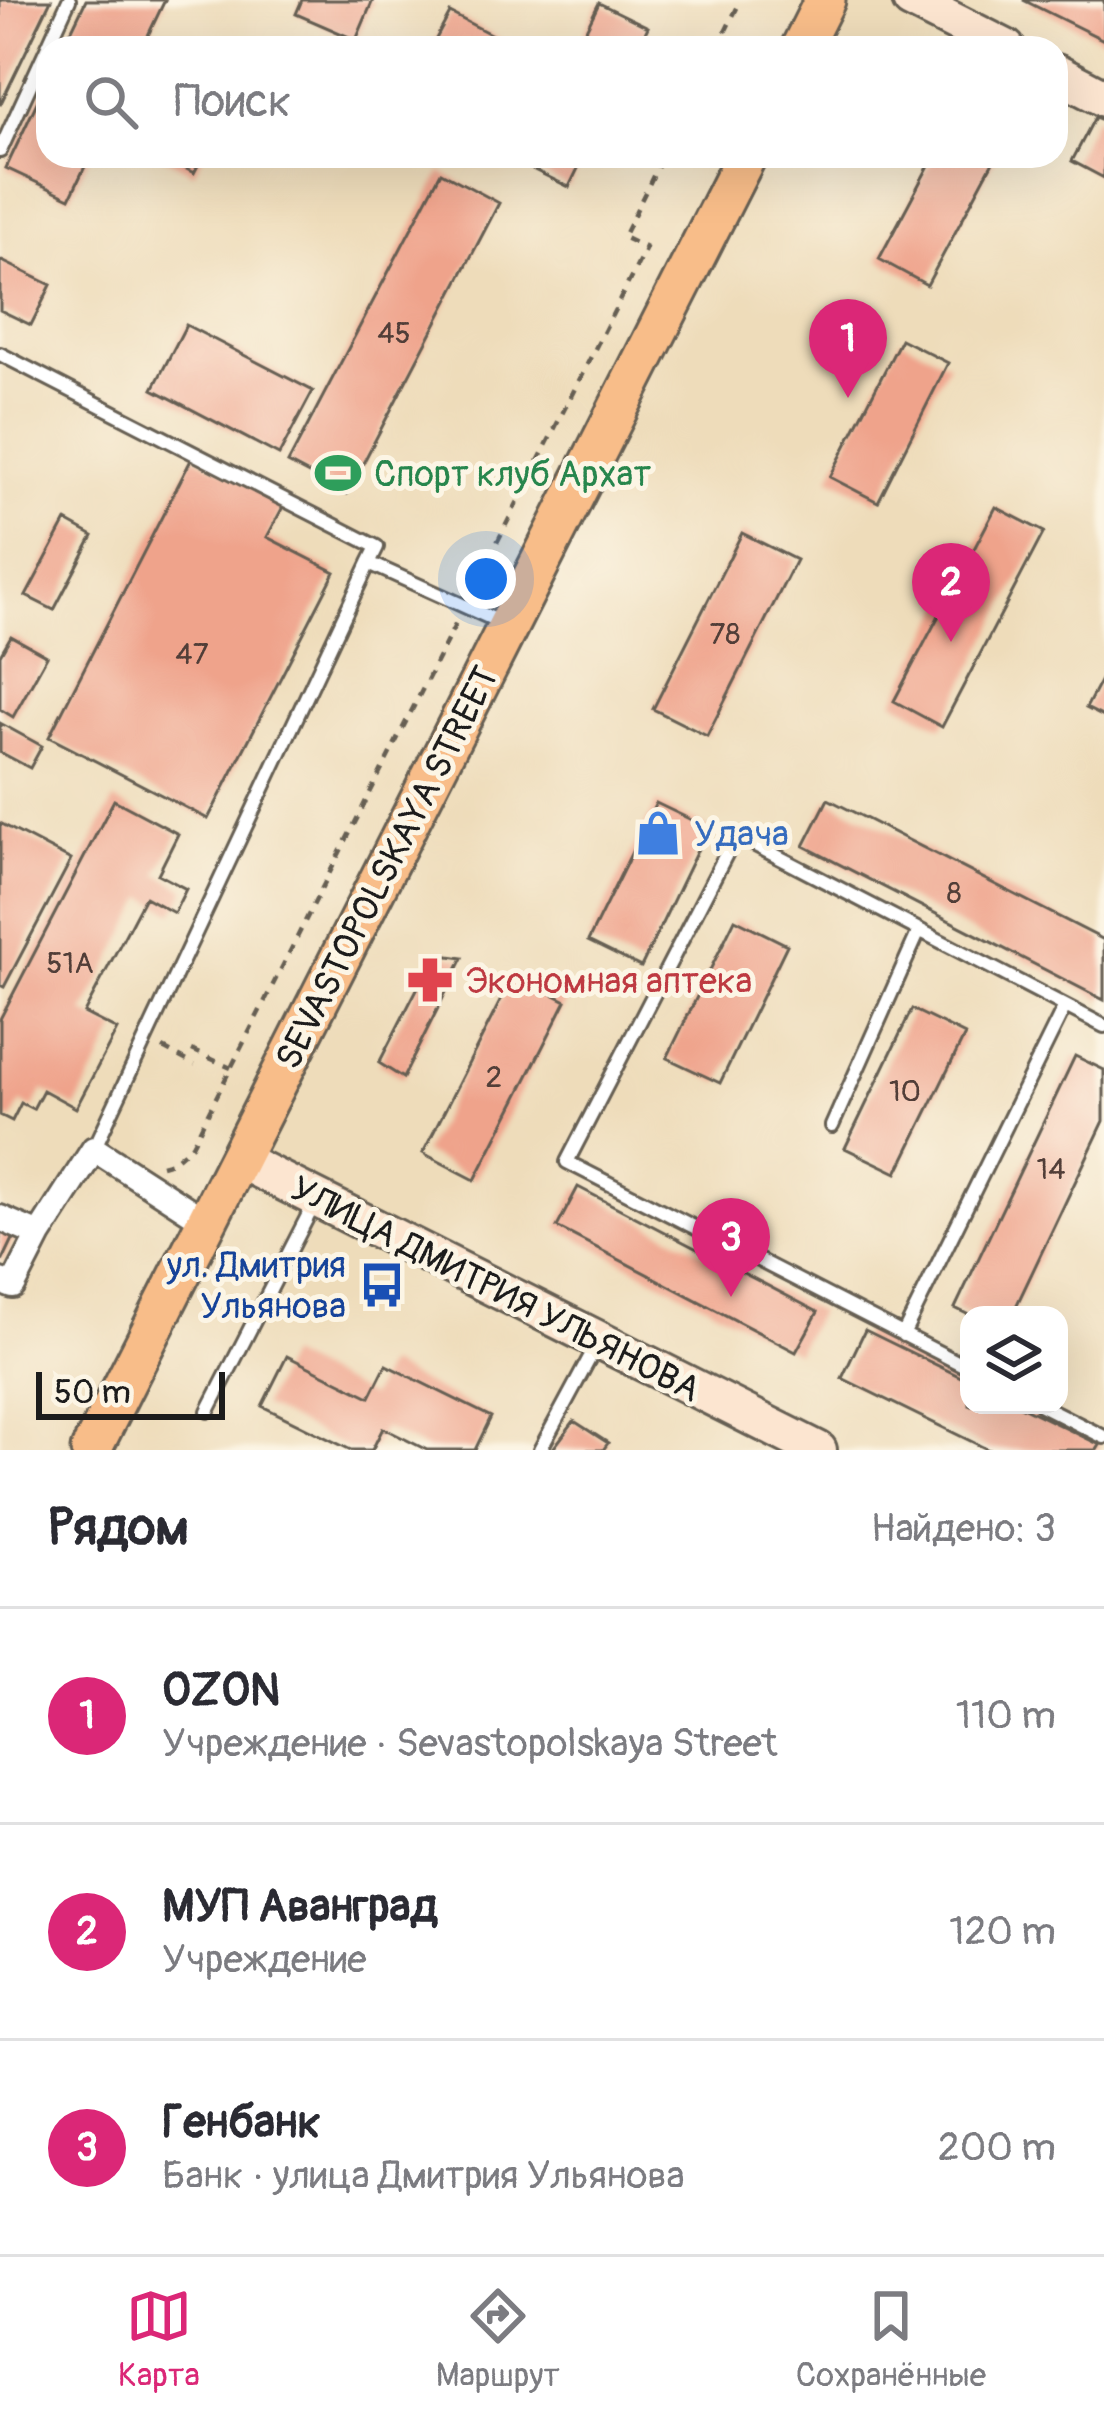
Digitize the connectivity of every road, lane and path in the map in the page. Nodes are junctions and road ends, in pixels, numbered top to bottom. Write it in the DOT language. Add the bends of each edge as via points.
graph roads {
  1 [pos="69,0"];
  2 [pos="741,0"];
  3 [pos="825,0"];
  4 [pos="910,0"];
  5 [pos="53,36"];
  6 [pos="723,36"];
  7 [pos="806,36"];
  8 [pos="982,36"];
  9 [pos="36,72"];
  10 [pos="1068,79"];
  11 [pos="1104,98"];
  12 [pos="0,151"];
  13 [pos="657,168"];
  14 [pos="740,168"];
  15 [pos="0,354"];
  16 [pos="369,563"];
  17 [pos="464,606"];
  18 [pos="508,626"];
  19 [pos="919,931"];
  20 [pos="1065,1006"];
  21 [pos="1104,1027"];
  22 [pos="163,1048"];
  23 [pos="193,1050"];
  24 [pos="196,1065"];
  25 [pos="231,1068"];
  26 [pos="832,1126"];
  27 [pos="94,1148"];
  28 [pos="238,1159"];
  29 [pos="154,1168"];
  30 [pos="317,1198"];
  31 [pos="0,1218"];
  32 [pos="207,1222"];
  33 [pos="39,1234"];
  34 [pos="0,1281"];
  35 [pos="903,1334"];
  36 [pos="599,1340"];
  37 [pos="960,1363"];
  38 [pos="208,1411"];
  39 [pos="1059,1414"];
  40 [pos="1104,1437"];
  41 [pos="91,1450"];
  42 [pos="540,1450"];
  43 [pos="818,1450"];
  1 -- 5 [label="lane"];
  2 -- 6 [label="path"];
  3 -- 7 [label="main road"];
  4 -- 8 [label="main road"];
  9 -- 12 [label="lane"];
  10 -- 11 [label="main road"];
  13 -- 17 [label="path" via="623,237 646,248"];
  14 -- 18 [label="main road, SEVASTOPOLSKAYA STREET"];
  15 -- 16 [label="lane" via="377,547"];
  16 -- 17 [label="lane"];
  16 -- 27 [label="lane"];
  17 -- 18 [label="lane"];
  17 -- 25 [label="path"];
  18 -- 28 [label="main road, SEVASTOPOLSKAYA STREET"];
  19 -- 20 [label="lane"];
  19 -- 26 [label="lane"];
  19 -- 35 [label="lane" via="736,836 567,1162"];
  20 -- 21 [label="lane"];
  20 -- 35 [label="lane"];
  22 -- 24 [label="path"];
  23 -- 25 [label="path"];
  25 -- 29 [label="path" via="192,1145"];
  27 -- 32 [label="street"];
  27 -- 33 [label="street"];
  28 -- 30 [label="main road, УЛИЦА ДМИТРИЯ УЛЬЯНОВА"];
  28 -- 32 [label="main road, SEVASTOPOLSKAYA STREET"];
  30 -- 36 [label="main road, УЛИЦА ДМИТРИЯ УЛЬЯНОВА"];
  30 -- 38 [label="lane"];
  31 -- 33 [label="street"];
  32 -- 41 [label="main road, SEVASTOPOLSKAYA STREET"];
  33 -- 34 [label="street" via="13,1286"];
  35 -- 37 [label="lane"];
  36 -- 42 [label="lane"];
  36 -- 43 [label="main road, УЛИЦА ДМИТРИЯ УЛЬЯНОВА"];
  39 -- 40 [label="lane"];
}
